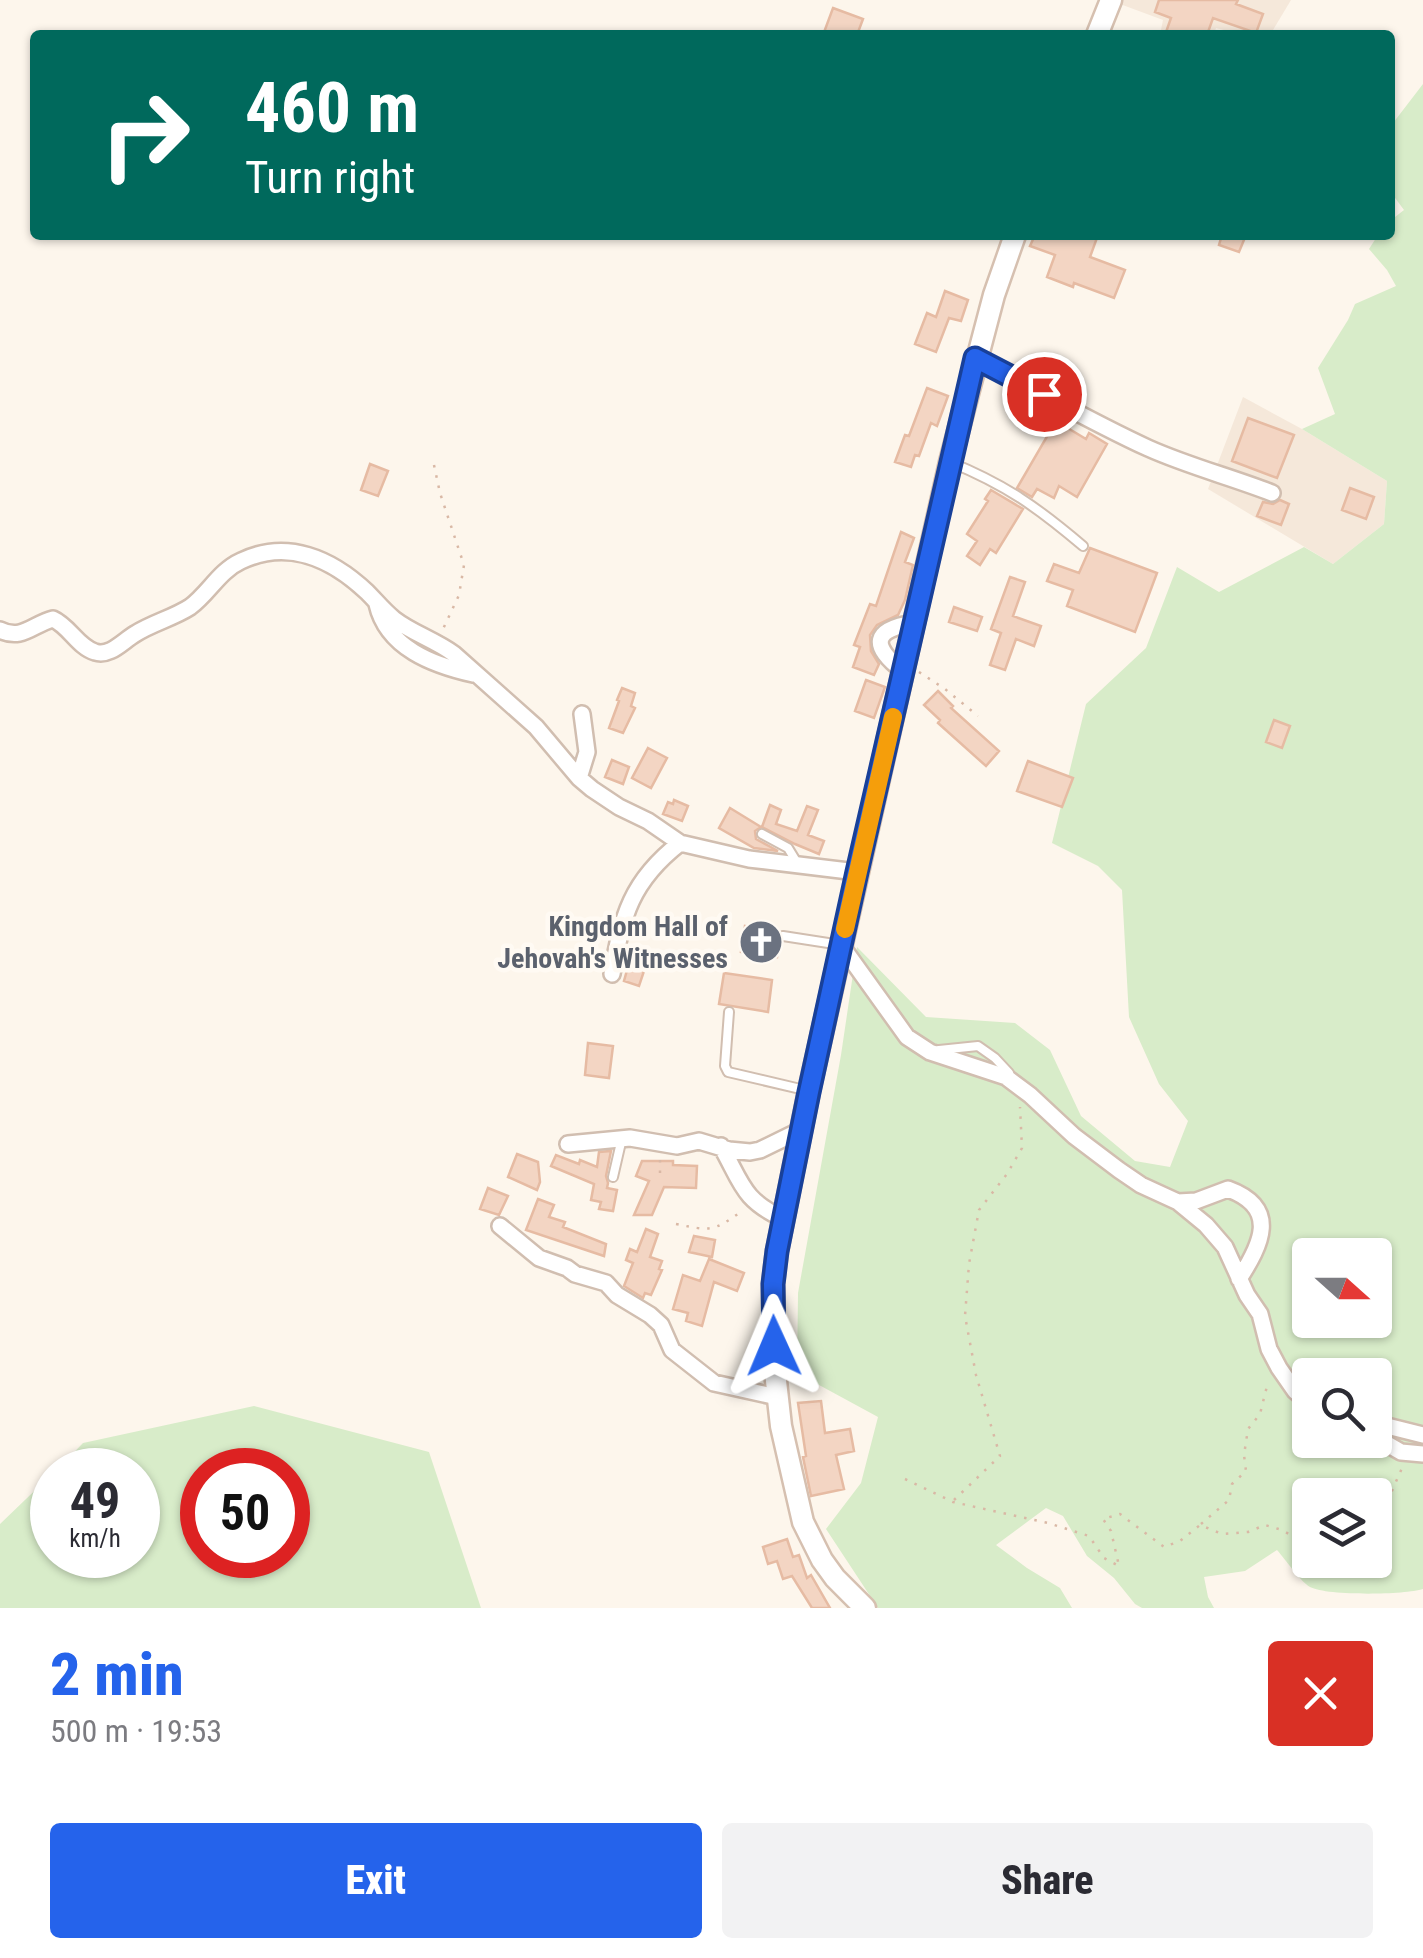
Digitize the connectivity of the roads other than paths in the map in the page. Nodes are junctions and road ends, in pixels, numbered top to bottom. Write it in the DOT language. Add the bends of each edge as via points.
graph roads {
  1 [pos="1111,0"];
  2 [pos="1098,30"];
  3 [pos="1014,240"];
  4 [pos="975,358"];
  5 [pos="950,462"];
  6 [pos="1272,493"];
  7 [pos="1083,546"];
  8 [pos="377,603"];
  9 [pos="0,630"];
  10 [pos="477,675"];
  11 [pos="582,714"];
  12 [pos="580,778"];
  13 [pos="762,834"];
  14 [pos="680,843"];
  15 [pos="799,866"];
  16 [pos="857,872"];
  17 [pos="783,936"];
  18 [pos="842,945"];
  19 [pos="612,974"];
  20 [pos="729,1012"];
  21 [pos="809,1092"];
  22 [pos="802,1130"];
  23 [pos="622,1138"];
  24 [pos="568,1144"];
  25 [pos="721,1146"];
  26 [pos="613,1177"];
  27 [pos="1178,1202"];
  28 [pos="784,1219"];
  29 [pos="500,1226"];
  30 [pos="1239,1279"];
  31 [pos="1292,1388"];
  32 [pos="777,1397"];
  33 [pos="1392,1428"];
  34 [pos="1423,1435"];
  35 [pos="1392,1447"];
  36 [pos="1416,1454"];
  37 [pos="865,1608"];
  1 -- 2 [label="main road"];
  3 -- 4 [label="main road"];
  4 -- 5 [label="main road"];
  4 -- 6 [label="street" via="1146,446"];
  5 -- 7 [label="lane" via="1014,492"];
  5 -- 16 [label="main road"];
  8 -- 9 [label="street" via="321,561 277,550 226,569 186,610 106,653 88,649 53,619 21,634"];
  8 -- 10 [label="street"];
  8 -- 10 [label="street" via="398,641 440,666"];
  10 -- 12 [label="street"];
  11 -- 12 [label="street" via="587,752"];
  12 -- 14 [label="street"];
  13 -- 15 [label="lane" via="788,848"];
  14 -- 15 [label="street"];
  14 -- 19 [label="street" via="650,870 629,906"];
  15 -- 16 [label="street"];
  16 -- 18 [label="main road"];
  17 -- 18 [label="lane"];
  18 -- 21 [label="main road"];
  18 -- 27 [label="street" via="907,1038 1019,1086 1119,1170"];
  20 -- 21 [label="lane" via="728,1072"];
  21 -- 22 [label="main road"];
  22 -- 25 [label="street" via="750,1152"];
  22 -- 28 [label="main road"];
  23 -- 24 [label="street"];
  23 -- 25 [label="street"];
  23 -- 26 [label="lane"];
  25 -- 28 [label="street" via="757,1206"];
  27 -- 30 [label="street" via="1216,1234"];
  27 -- 30 [label="street" via="1228,1190 1255,1209 1260,1244"];
  28 -- 32 [label="main road" via="773,1284"];
  29 -- 32 [label="street" via="539,1258 606,1283 650,1315 670,1348 714,1383"];
  30 -- 31 [label="street"];
  32 -- 37 [label="main road" via="803,1522 835,1578"];
  33 -- 34 [label="street"];
  35 -- 36 [label="street"];
}
